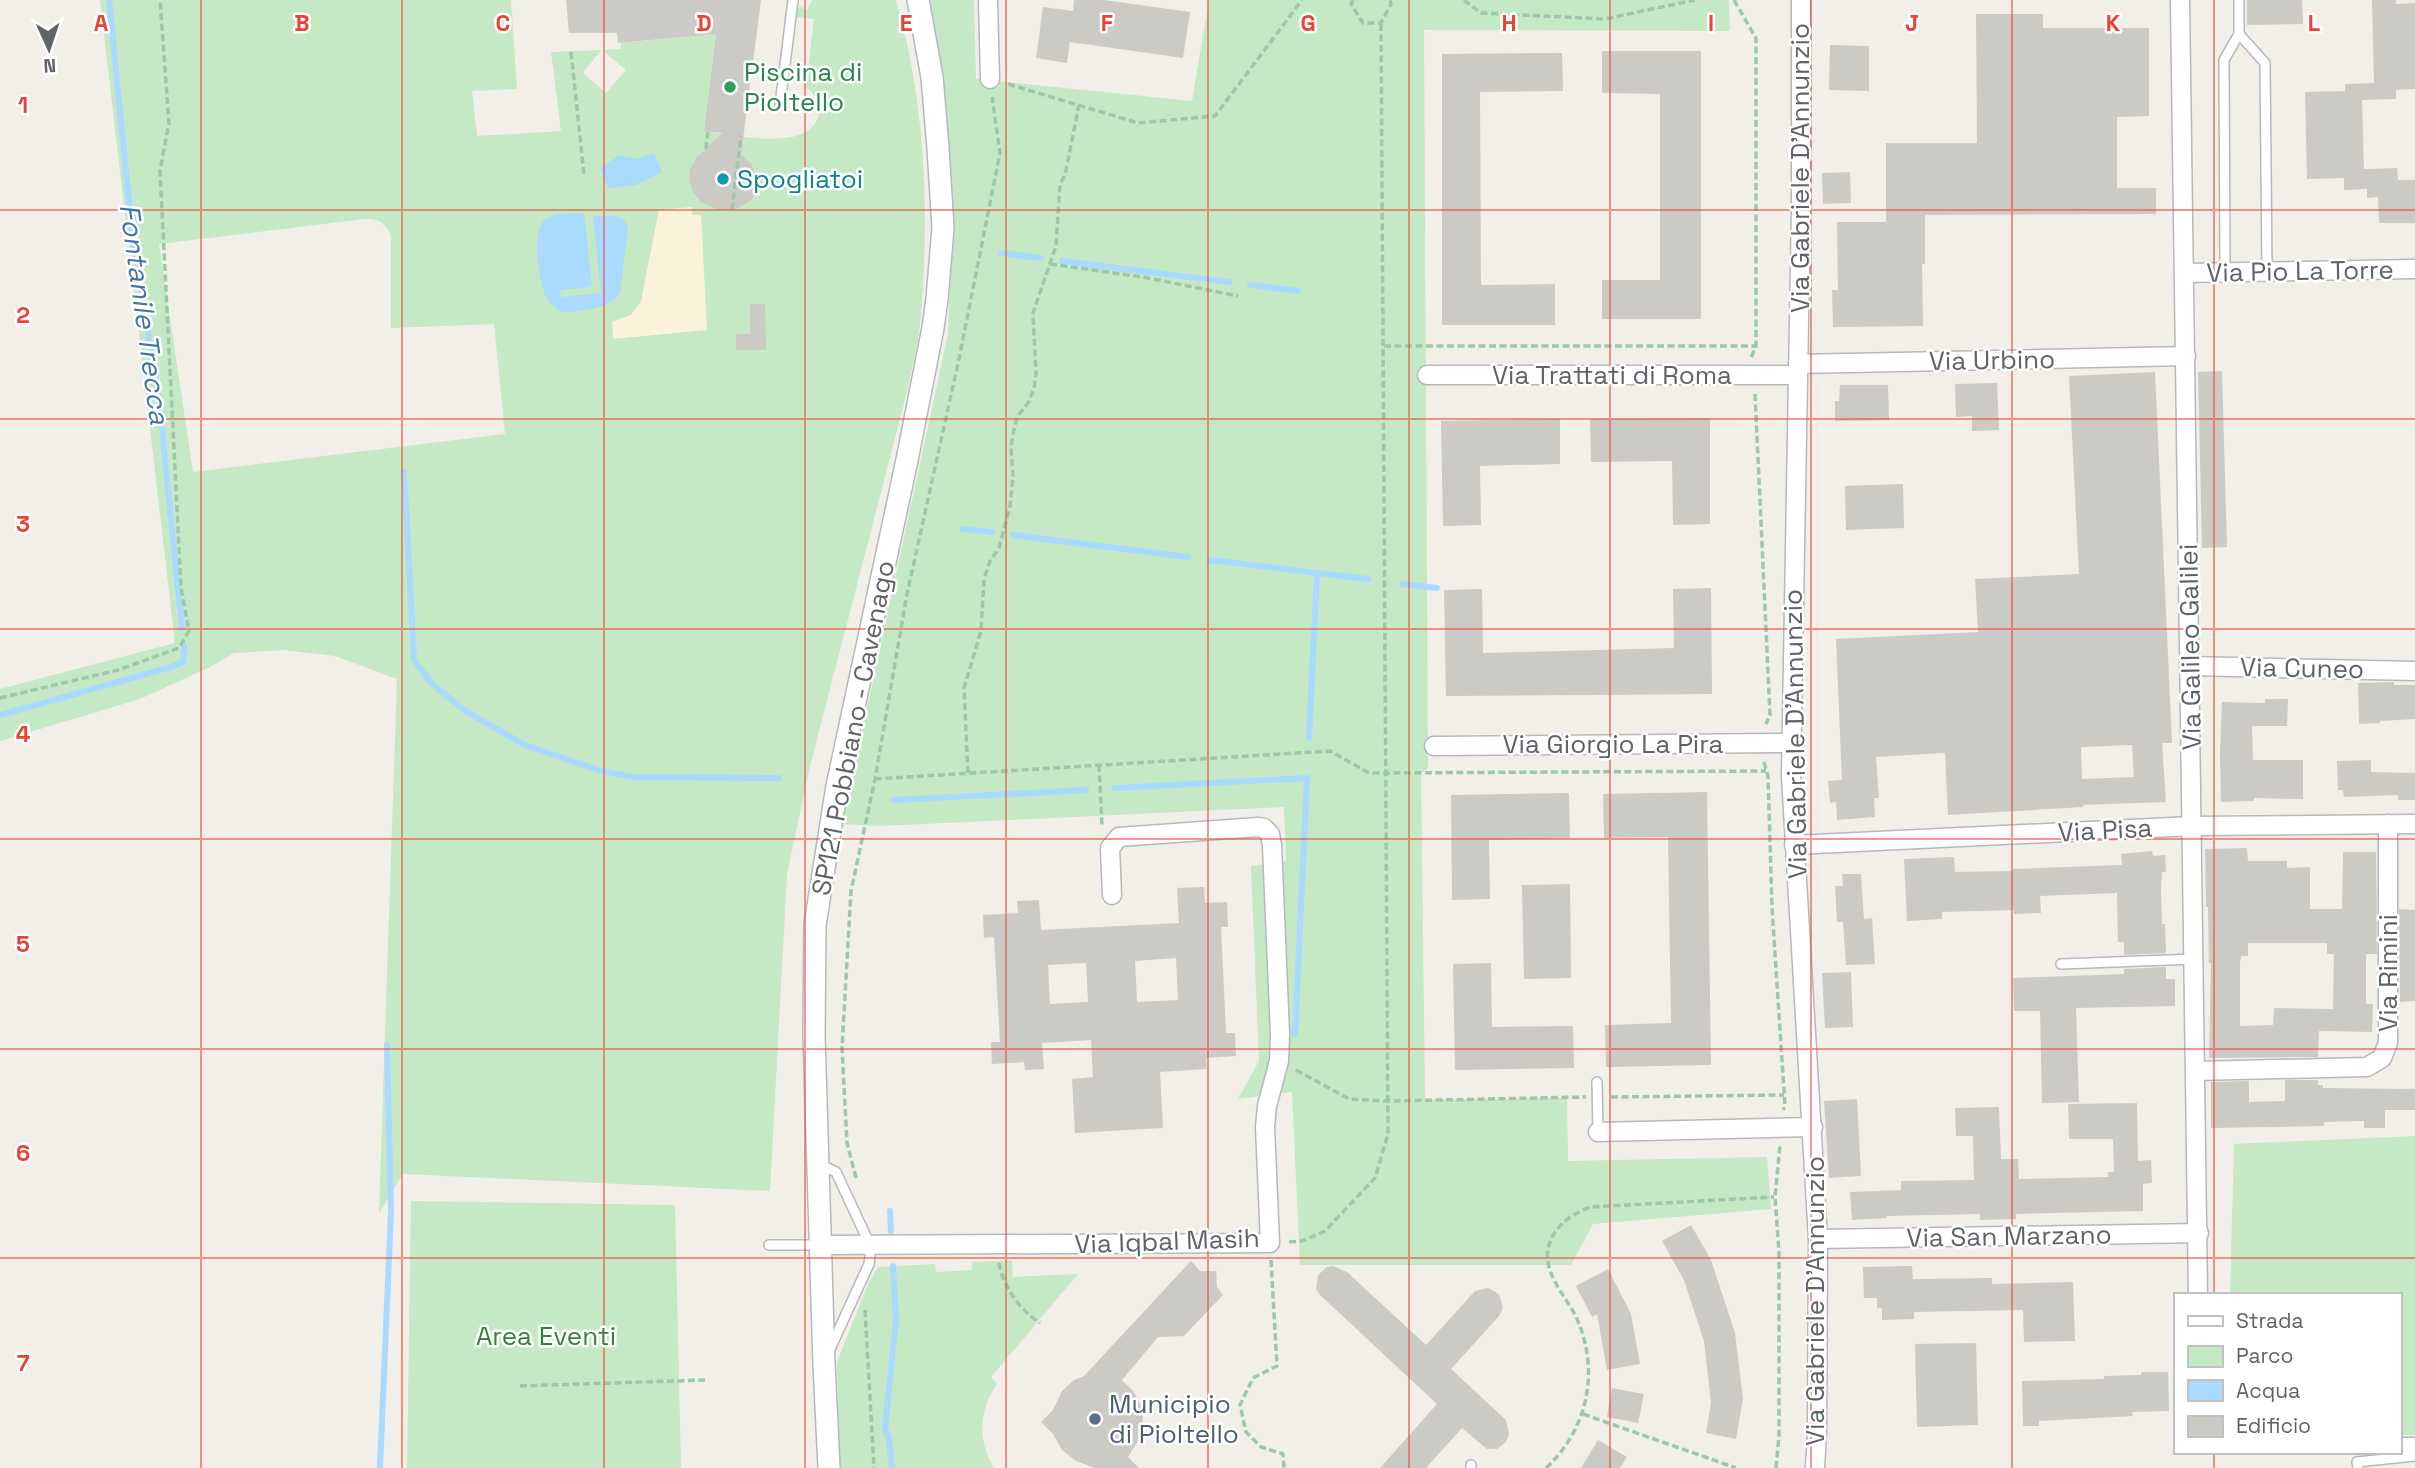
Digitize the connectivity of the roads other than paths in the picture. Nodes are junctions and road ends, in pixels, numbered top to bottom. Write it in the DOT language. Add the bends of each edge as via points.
graph roads {
  1 [pos="793,0"];
  2 [pos="918,0"];
  3 [pos="988,0"];
  4 [pos="1801,0"];
  5 [pos="2180,0"];
  6 [pos="2239,0"];
  7 [pos="2239,34"];
  8 [pos="990,79"];
  9 [pos="780,105"];
  10 [pos="2415,269"];
  11 [pos="2267,271"];
  12 [pos="2225,272"];
  13 [pos="2184,273"];
  14 [pos="2186,356"];
  15 [pos="1798,369"];
  16 [pos="1427,375"];
  17 [pos="2190,666"];
  18 [pos="2415,671"];
  19 [pos="1791,743"];
  20 [pos="1434,746"];
  21 [pos="2388,824"];
  22 [pos="2415,824"];
  23 [pos="2193,826"];
  24 [pos="1794,845"];
  25 [pos="1112,895"];
  26 [pos="2194,959"];
  27 [pos="2061,964"];
  28 [pos="2196,1071"];
  29 [pos="1597,1082"];
  30 [pos="1813,1127"];
  31 [pos="1598,1132"];
  32 [pos="819,1164"];
  33 [pos="2199,1233"];
  34 [pos="1818,1239"];
  35 [pos="769,1245"];
  36 [pos="821,1245"];
  37 [pos="870,1245"];
  38 [pos="2198,1293"];
  39 [pos="824,1364"];
  40 [pos="2415,1456"];
  41 [pos="828,1466"];
  42 [pos="1815,1468"];
  43 [pos="2358,1468"];
  1 -- 9 [label="lane"];
  2 -- 32 [label="street, SP121 Pobbiano - Cavenago" via="932,77 938,148 943,228 937,299 823,863 815,925"];
  3 -- 8 [label="street"];
  4 -- 15 [label="street, Via Gabriele D'Annunzio"];
  5 -- 13 [label="street, Via Galileo Galilei"];
  6 -- 7 [label="lane"];
  7 -- 11 [label="lane" via="2265,63"];
  7 -- 12 [label="lane" via="2224,60"];
  10 -- 11 [label="street, Via Pio La Torre"];
  11 -- 12 [label="street, Via Pio La Torre"];
  12 -- 13 [label="street, Via Pio La Torre"];
  13 -- 14 [label="street, Via Galileo Galilei"];
  14 -- 15 [label="street, Via Urbino"];
  14 -- 17 [label="street, Via Galileo Galilei"];
  15 -- 16 [label="street, Via Trattati di Roma"];
  15 -- 19 [label="street, Via Gabriele D'Annunzio"];
  17 -- 18 [label="street, Via Cuneo"];
  17 -- 23 [label="street, Via Galileo Galilei"];
  19 -- 20 [label="street, Via Giorgio La Pira"];
  19 -- 24 [label="street, Via Gabriele D'Annunzio"];
  21 -- 22 [label="street, Via Pisa"];
  21 -- 23 [label="street, Via Pisa"];
  21 -- 28 [label="street, Via Rimini" via="2388,1043 2382,1058 2367,1067"];
  23 -- 24 [label="street, Via Pisa"];
  23 -- 26 [label="street, Via Galileo Galilei"];
  24 -- 30 [label="street, Via Gabriele D'Annunzio"];
  25 -- 37 [label="street, Via Iqbal Masih" via="1110,852 1115,839 1258,827 1267,830 1272,839 1280,1034 1265,1127 1270,1242"];
  26 -- 27 [label="lane"];
  26 -- 28 [label="street, Via Galileo Galilei"];
  28 -- 33 [label="street, Via Galileo Galilei"];
  29 -- 31 [label="lane"];
  30 -- 31 [label="street"];
  30 -- 34 [label="street, Via Gabriele D'Annunzio"];
  32 -- 36 [label="street, SP121 Pobbiano - Cavenago"];
  32 -- 37 [label="lane" via="836,1172"];
  33 -- 34 [label="street, Via San Marzano"];
  33 -- 38 [label="street, Via Galileo Galilei"];
  34 -- 42 [label="street, Via Gabriele D'Annunzio"];
  35 -- 36 [label="lane"];
  36 -- 37 [label="street, Via Iqbal Masih"];
  36 -- 39 [label="street, SP121 Pobbiano - Cavenago"];
  37 -- 39 [label="lane" via="869,1264"];
  39 -- 41 [label="street, SP121 Pobbiano - Cavenago"];
  40 -- 43 [label="lane" via="2357,1462"];
}
